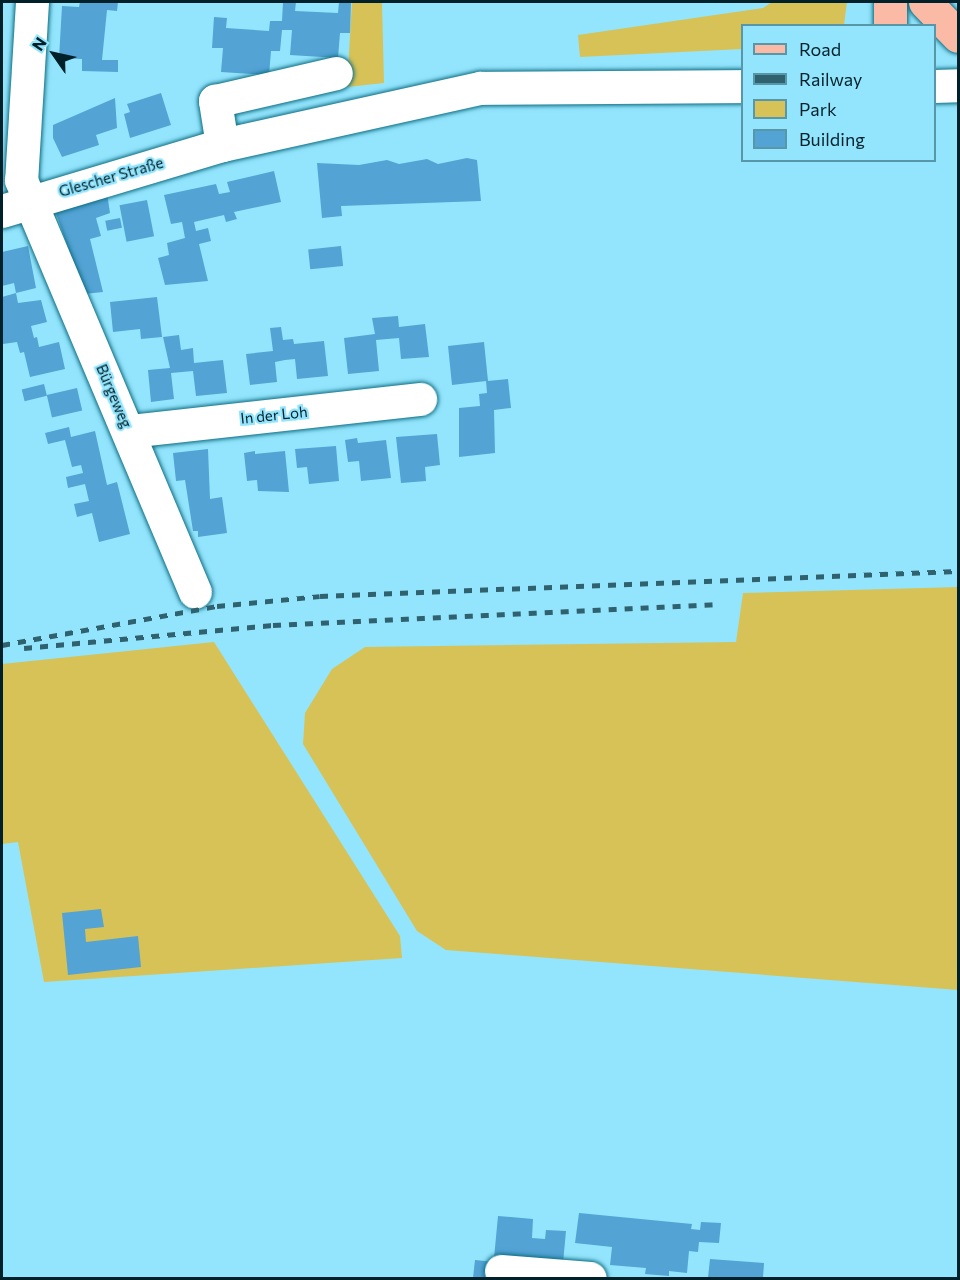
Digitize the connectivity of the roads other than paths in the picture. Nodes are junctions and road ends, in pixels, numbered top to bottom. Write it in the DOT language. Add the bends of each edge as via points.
graph roads {
  1 [pos="32,2"];
  2 [pos="890,2"];
  3 [pos="925,2"];
  4 [pos="890,24"];
  5 [pos="958,36"];
  6 [pos="336,72"];
  7 [pos="741,86"];
  8 [pos="936,86"];
  9 [pos="958,86"];
  10 [pos="222,145"];
  11 [pos="16,206"];
  12 [pos="420,399"];
  13 [pos="129,430"];
  14 [pos="195,592"];
  15 [pos="501,1271"];
  16 [pos="590,1278"];
  1 -- 11 [label="street, Bürgeweg"];
  2 -- 4 [label="main road"];
  3 -- 5 [label="main road"];
  6 -- 10 [label="street" via="215,101"];
  7 -- 10 [label="street, Glescher Straße" via="480,88"];
  8 -- 9 [label="street"];
  10 -- 11 [label="street, Glescher Straße"];
  11 -- 13 [label="street, Bürgeweg"];
  12 -- 13 [label="street, In der Loh"];
  13 -- 14 [label="street, Bürgeweg"];
  15 -- 16 [label="street"];
}
